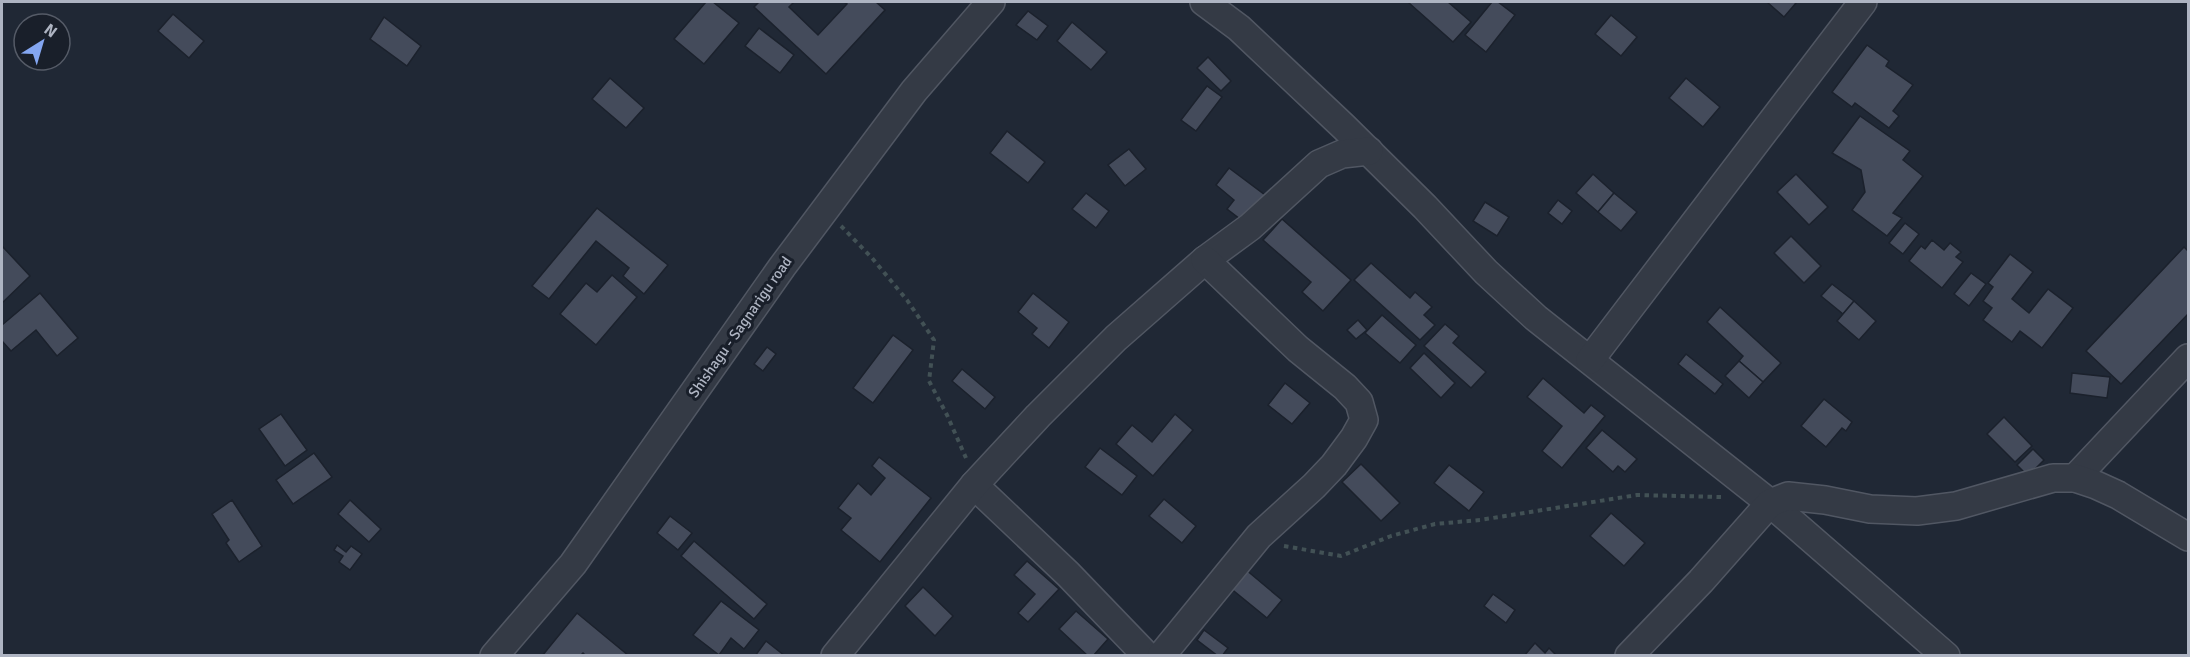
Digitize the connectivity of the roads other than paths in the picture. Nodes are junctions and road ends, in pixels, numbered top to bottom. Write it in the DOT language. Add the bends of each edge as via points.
graph roads {
  1 [pos="1204,2"];
  2 [pos="1863,2"];
  3 [pos="977,6"];
  4 [pos="1369,151"];
  5 [pos="1204,260"];
  6 [pos="2188,358"];
  7 [pos="1590,360"];
  8 [pos="2075,478"];
  9 [pos="974,485"];
  10 [pos="1770,503"];
  11 [pos="2188,537"];
  12 [pos="494,656"];
  13 [pos="835,656"];
  14 [pos="1147,656"];
  15 [pos="1161,656"];
  16 [pos="1629,656"];
  17 [pos="1946,656"];
  1 -- 4 [label="street" via="1239,28"];
  2 -- 7 [label="street"];
  3 -- 12 [label="street, Shishagu - Sagnarigu road" via="782,267 573,564"];
  4 -- 5 [label="street" via="1342,154 1319,164 1250,227"];
  4 -- 7 [label="street" via="1507,292"];
  5 -- 9 [label="street" via="1116,338"];
  5 -- 15 [label="street" via="1298,349 1345,387 1359,402 1364,420 1334,465 1259,536"];
  6 -- 8 [label="street"];
  7 -- 10 [label="street"];
  8 -- 10 [label="street" via="2054,478 1956,506 1917,512 1788,496"];
  8 -- 11 [label="street" via="2118,495"];
  9 -- 13 [label="street"];
  9 -- 14 [label="street"];
  10 -- 16 [label="street"];
  10 -- 17 [label="street"];
}
